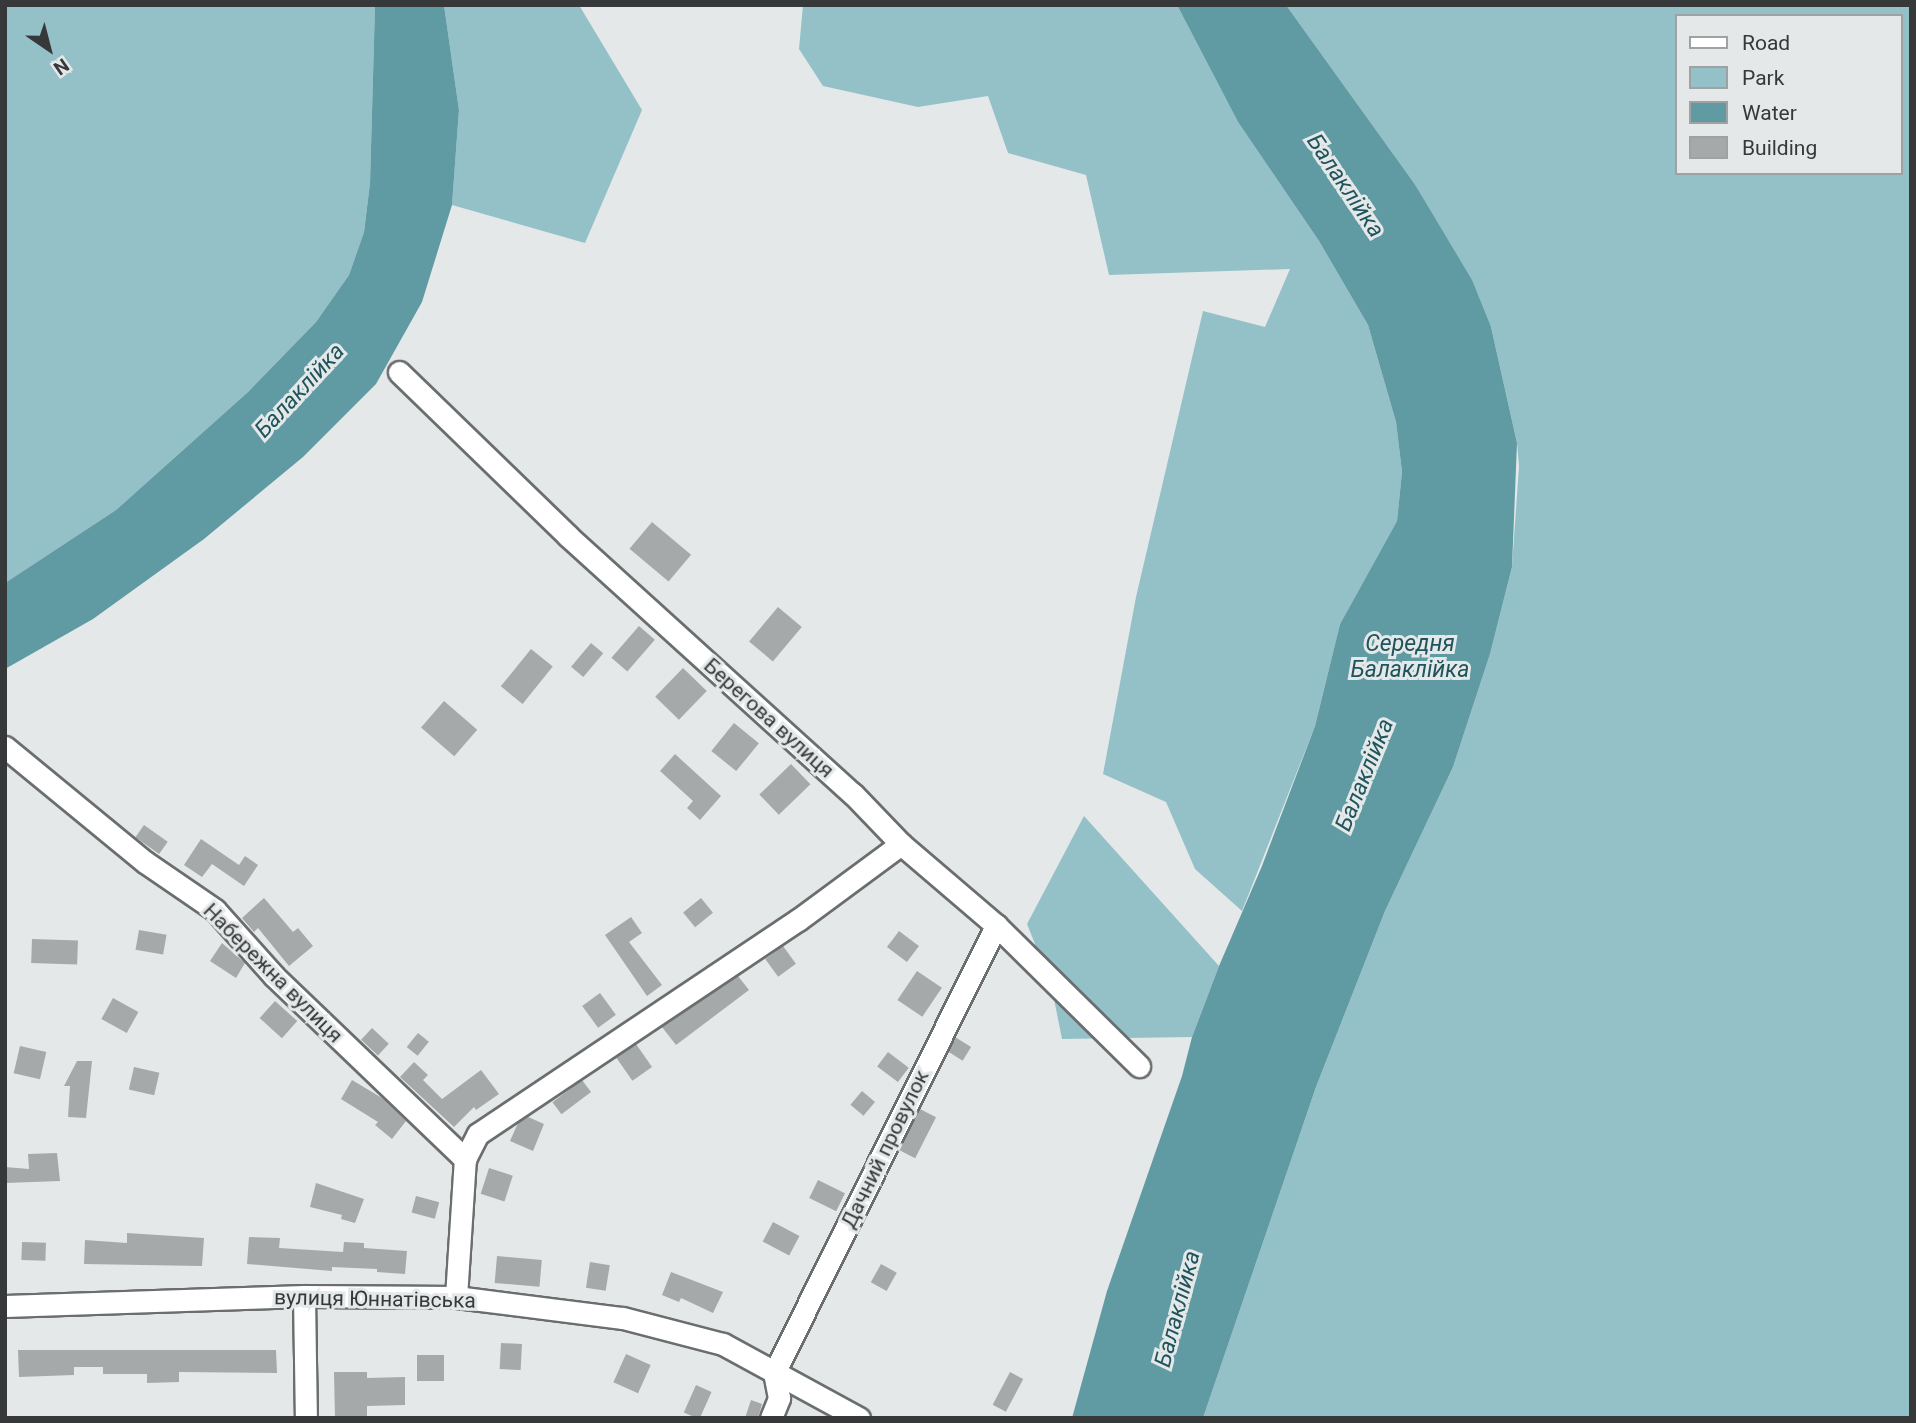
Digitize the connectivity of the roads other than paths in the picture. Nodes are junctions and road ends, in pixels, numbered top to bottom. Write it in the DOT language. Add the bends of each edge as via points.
graph roads {
  1 [pos="399,372"];
  2 [pos="5,747"];
  3 [pos="901,844"];
  4 [pos="996,925"];
  5 [pos="1139,1066"];
  6 [pos="465,1159"];
  7 [pos="304,1296"];
  8 [pos="456,1297"];
  9 [pos="5,1306"];
  10 [pos="775,1373"];
  11 [pos="306,1418"];
  12 [pos="771,1418"];
  13 [pos="859,1418"];
  1 -- 3 [label="street, Берегова вулиця" via="568,536 853,794"];
  2 -- 6 [label="street, Набережна вулиця" via="145,862 215,910 274,976"];
  3 -- 4 [label="street, Берегова вулиця"];
  3 -- 6 [label="street" via="798,920 478,1134"];
  4 -- 5 [label="street, Берегова вулиця"];
  4 -- 10 [label="street, Дачний провулок"];
  6 -- 8 [label="street"];
  7 -- 8 [label="street, вулиця Юннатівська"];
  7 -- 9 [label="street, вулиця Юннатівська"];
  7 -- 11 [label="street"];
  8 -- 10 [label="street, вулиця Юннатівська" via="623,1318 723,1344"];
  10 -- 12 [label="street" via="779,1398"];
  10 -- 13 [label="street, вулиця Юннатівська"];
}
